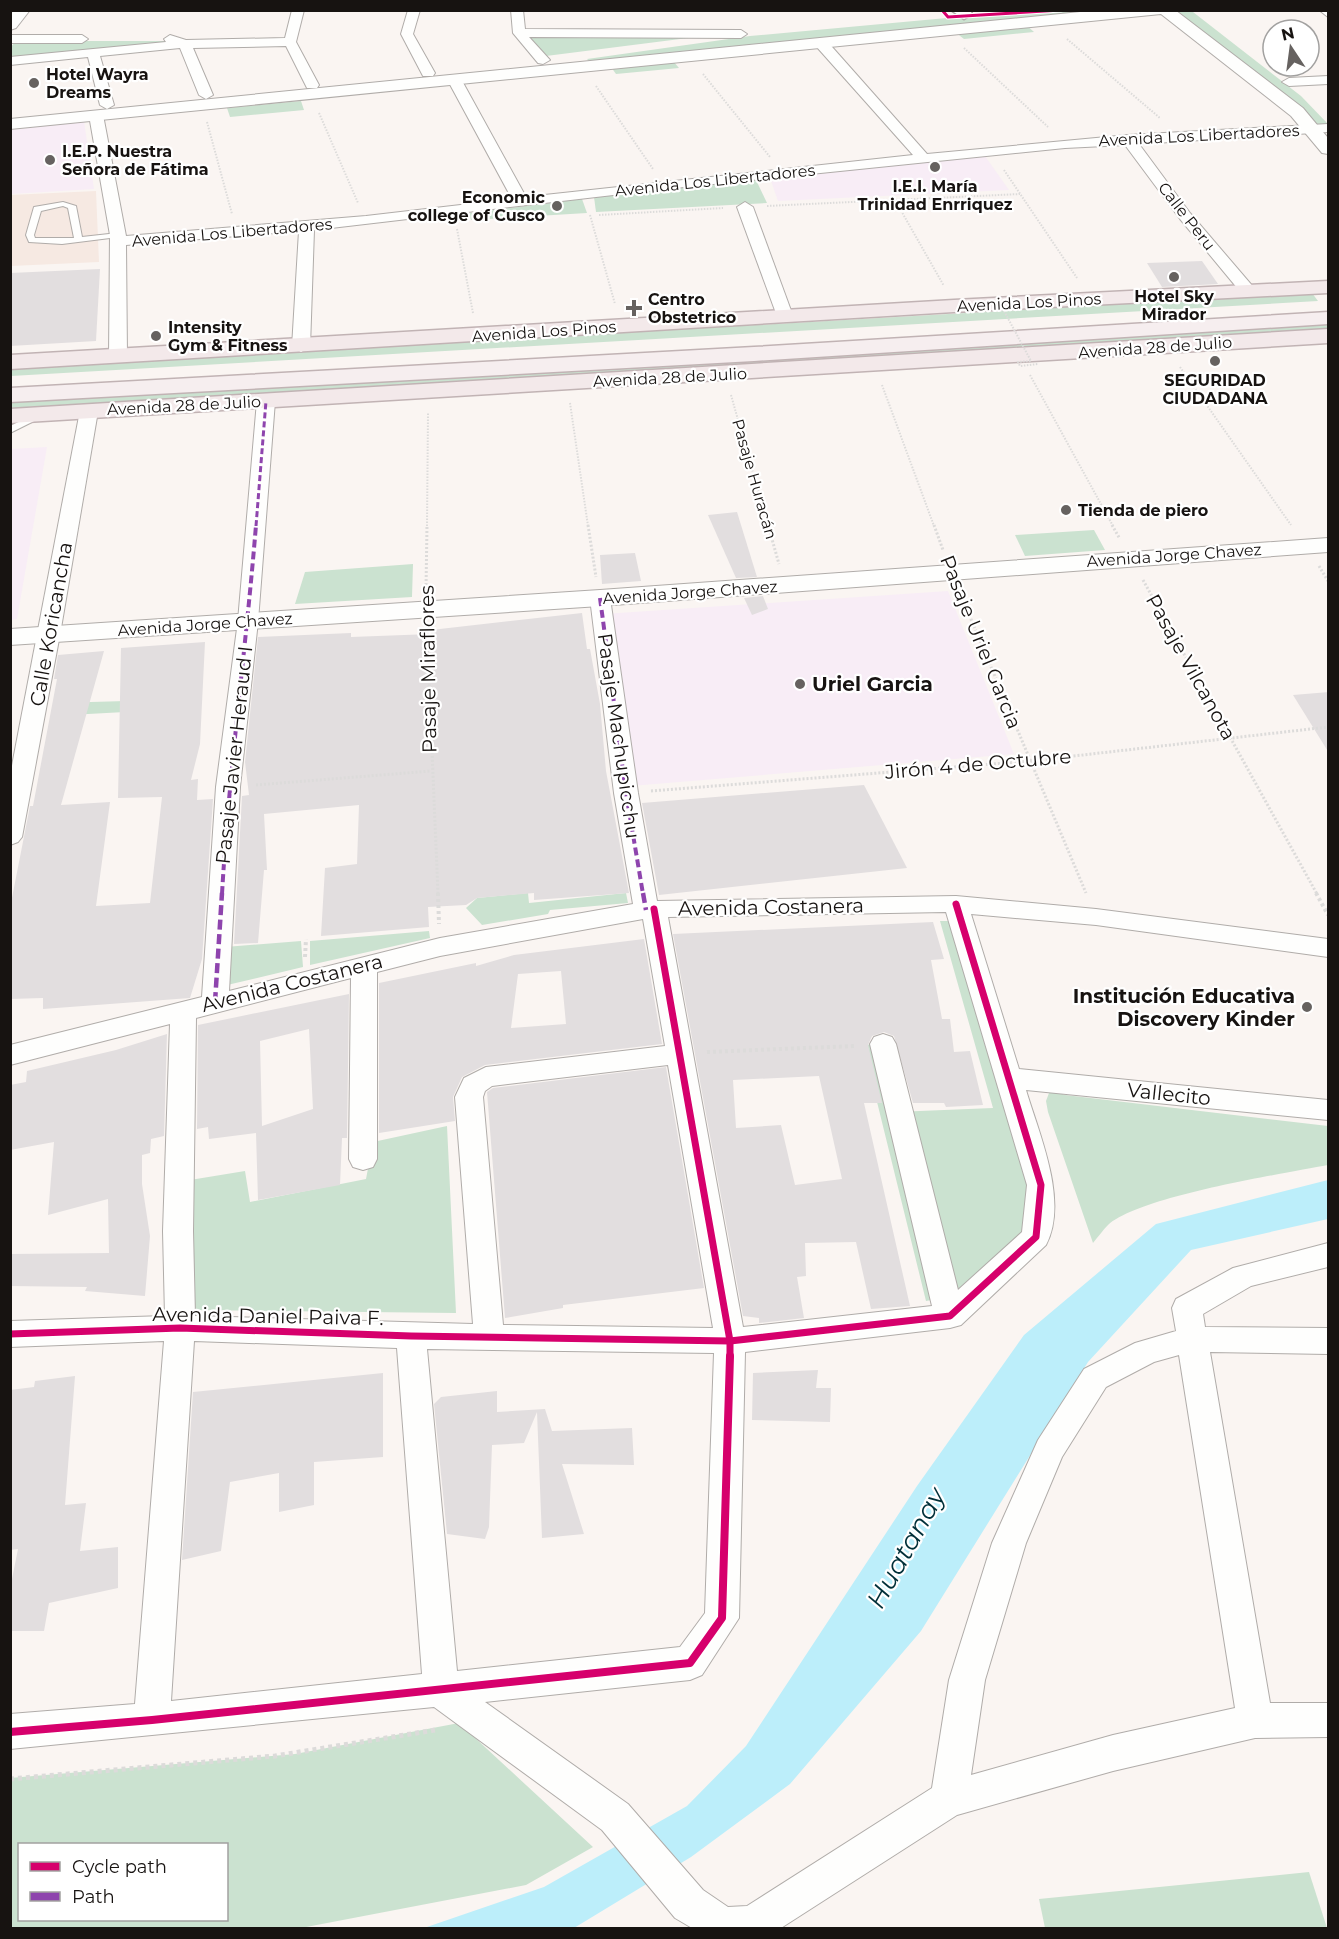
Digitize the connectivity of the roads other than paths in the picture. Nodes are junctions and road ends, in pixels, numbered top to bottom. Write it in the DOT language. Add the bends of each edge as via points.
graph roads {
  1 [pos="22,10"];
  2 [pos="298,10"];
  3 [pos="414,10"];
  4 [pos="517,10"];
  5 [pos="1020,10"];
  6 [pos="1158,10"];
  7 [pos="1165,10"];
  8 [pos="1325,10"];
  9 [pos="1001,11"];
  10 [pos="961,12"];
  11 [pos="1329,13"];
  12 [pos="10,25"];
  13 [pos="519,33"];
  14 [pos="741,34"];
  15 [pos="10,39"];
  16 [pos="290,42"];
  17 [pos="820,42"];
  18 [pos="185,44"];
  19 [pos="93,52"];
  20 [pos="543,60"];
  21 [pos="10,61"];
  22 [pos="428,73"];
  23 [pos="1284,78"];
  24 [pos="454,79"];
  25 [pos="1329,80"];
  26 [pos="311,89"];
  27 [pos="1304,95"];
  28 [pos="204,100"];
  29 [pos="101,110"];
  30 [pos="10,114"];
  31 [pos="1324,121"];
  32 [pos="10,124"];
  33 [pos="1128,139"];
  34 [pos="1329,149"];
  35 [pos="923,158"];
  36 [pos="521,202"];
  37 [pos="745,207"];
  38 [pos="307,231"];
  39 [pos="78,238"];
  40 [pos="118,238"];
  41 [pos="1249,292"];
  42 [pos="1327,307"];
  43 [pos="785,316"];
  44 [pos="1329,336"];
  45 [pos="445,337"];
  46 [pos="393,340"];
  47 [pos="678,345"];
  48 [pos="301,346"];
  49 [pos="118,357"];
  50 [pos="648,360"];
  51 [pos="10,362"];
  52 [pos="155,380"];
  53 [pos="10,382"];
  54 [pos="439,391"];
  55 [pos="10,394"];
  56 [pos="375,394"];
  57 [pos="266,401"];
  58 [pos="89,411"];
  59 [pos="44,414"];
  60 [pos="10,416"];
  61 [pos="10,430"];
  62 [pos="1317,546"];
  63 [pos="600,598"];
  64 [pos="248,621"];
  65 [pos="50,634"];
  66 [pos="10,637"];
  67 [pos="10,837"];
  68 [pos="956,904"];
  69 [pos="650,910"];
  70 [pos="1329,948"];
  71 [pos="364,965"];
  72 [pos="215,1002"];
  73 [pos="183,1010"];
  74 [pos="883,1044"];
  75 [pos="679,1054"];
  76 [pos="10,1055"];
  77 [pos="1009,1078"];
  78 [pos="1329,1110"];
  79 [pos="363,1159"];
  80 [pos="1329,1256"];
  81 [pos="950,1316"];
  82 [pos="180,1328"];
  83 [pos="10,1334"];
  84 [pos="411,1336"];
  85 [pos="489,1336"];
  86 [pos="1191,1339"];
  87 [pos="730,1341"];
  88 [pos="1329,1341"];
  89 [pos="441,1691"];
  90 [pos="152,1720"];
  91 [pos="1329,1720"];
  92 [pos="1255,1722"];
  93 [pos="10,1732"];
  94 [pos="949,1799"];
  95 [pos="723,1928"];
  1 -- 12 [label="street"];
  2 -- 16 [label="street"];
  3 -- 22 [label="street" via="407,34"];
  4 -- 13 [label="street" via="515,25"];
  5 -- 9 [label="street"];
  6 -- 17 [label="street"];
  7 -- 31 [label="street" via="1297,112"];
  8 -- 11 [label="street"];
  9 -- 10 [label="street"];
  10 -- 14 [label="street"];
  13 -- 14 [label="street"];
  13 -- 20 [label="street"];
  14 -- 20 [label="street"];
  15 -- 18 [label="street" via="175,39"];
  16 -- 18 [label="street"];
  16 -- 26 [label="street"];
  17 -- 24 [label="street"];
  17 -- 35 [label="street"];
  18 -- 19 [label="street"];
  18 -- 28 [label="street"];
  19 -- 21 [label="street"];
  19 -- 29 [label="street"];
  20 -- 22 [label="street"];
  22 -- 26 [label="street"];
  23 -- 25 [label="street"];
  23 -- 27 [label="street"];
  24 -- 26 [label="street"];
  24 -- 36 [label="street"];
  26 -- 28 [label="street"];
  28 -- 29 [label="street"];
  29 -- 30 [label="street"];
  29 -- 32 [label="street"];
  29 -- 40 [label="street"];
  31 -- 33 [label="street, Avenida Los Libertadores"];
  31 -- 34 [label="street"];
  33 -- 35 [label="street, Avenida Los Libertadores"];
  33 -- 41 [label="street, Calle Peru" via="1185,216"];
  35 -- 36 [label="street, Avenida Los Libertadores"];
  36 -- 40 [label="street, Avenida Los Libertadores" via="366,221"];
  37 -- 43 [label="street"];
  38 -- 48 [label="street"];
  39 -- 39 [label="lane" via="32,240 37,209 72,206"];
  39 -- 40 [label="lane"];
  40 -- 49 [label="street"];
  41 -- 42 [label="highway, Avenida Los Pinos"];
  41 -- 43 [label="highway, Avenida Los Pinos"];
  42 -- 47 [label="main road, Avenida 28 de Julio"];
  42 -- 50 [label="main road, Avenida 28 de Julio"];
  43 -- 45 [label="highway, Avenida Los Pinos"];
  44 -- 54 [label="highway, Avenida 28 de Julio" via="1166,346 1029,360 875,365"];
  45 -- 46 [label="highway, Avenida Los Pinos"];
  45 -- 47 [label="highway"];
  46 -- 48 [label="highway, Avenida Los Pinos"];
  46 -- 52 [label="highway" via="268,356"];
  47 -- 52 [label="main road, Avenida 28 de Julio"];
  48 -- 49 [label="highway, Avenida Los Pinos"];
  49 -- 51 [label="highway, Avenida Los Pinos"];
  50 -- 52 [label="main road, Avenida 28 de Julio"];
  50 -- 54 [label="highway"];
  52 -- 53 [label="main road, Avenida 28 de Julio"];
  52 -- 55 [label="main road, Avenida 28 de Julio"];
  52 -- 56 [label="highway"];
  54 -- 56 [label="highway, Avenida 28 de Julio"];
  56 -- 57 [label="highway, Avenida 28 de Julio"];
  57 -- 58 [label="highway, Avenida 28 de Julio"];
  57 -- 64 [label="street, Pasaje Javier Heraud I"];
  58 -- 59 [label="highway, Avenida 28 de Julio"];
  58 -- 65 [label="street, Calle Koricancha"];
  59 -- 60 [label="highway, Avenida 28 de Julio"];
  59 -- 61 [label="lane"];
  62 -- 63 [label="street, Avenida Jorge Chavez"];
  63 -- 64 [label="street, Avenida Jorge Chavez"];
  63 -- 69 [label="street, Pasaje Machupicchu" via="626,793"];
  64 -- 65 [label="street, Avenida Jorge Chavez"];
  64 -- 72 [label="street, Pasaje Javier Heraud I" via="228,787"];
  65 -- 66 [label="street, Avenida Jorge Chavez"];
  65 -- 67 [label="street, Calle Koricancha"];
  68 -- 69 [label="street, Avenida Costanera"];
  68 -- 70 [label="street, Avenida Costanera" via="1096,916"];
  68 -- 77 [label="street"];
  69 -- 71 [label="street, Avenida Costanera" via="440,947"];
  69 -- 75 [label="street, Pasaje Machupicchu"];
  71 -- 72 [label="street, Avenida Costanera"];
  71 -- 79 [label="street"];
  72 -- 73 [label="street, Avenida Costanera"];
  73 -- 76 [label="street, Avenida Costanera"];
  73 -- 82 [label="street"];
  74 -- 81 [label="street"];
  75 -- 85 [label="street" via="486,1077 474,1085 469,1097"];
  75 -- 87 [label="street, Pasaje Machupicchu"];
  77 -- 78 [label="street, Vallecito"];
  77 -- 81 [label="street" via="1041,1185 1036,1237"];
  80 -- 86 [label="street" via="1243,1276 1194,1302 1187,1308"];
  81 -- 87 [label="street, Avenida Daniel Paiva F."];
  82 -- 83 [label="street, Avenida Daniel Paiva F."];
  82 -- 84 [label="street, Avenida Daniel Paiva F."];
  82 -- 90 [label="street"];
  84 -- 85 [label="street, Avenida Daniel Paiva F."];
  84 -- 89 [label="street"];
  85 -- 87 [label="street, Avenida Daniel Paiva F."];
  86 -- 88 [label="street"];
  86 -- 92 [label="street"];
  86 -- 94 [label="street" via="1146,1352 1095,1378 1049,1450 1009,1543 967,1680"];
  87 -- 89 [label="street, Pasaje Machupicchu" via="722,1618 690,1663"];
  89 -- 90 [label="street, Pasaje Machupicchu"];
  89 -- 95 [label="street" via="615,1817 689,1904"];
  90 -- 93 [label="street, Pasaje Machupicchu"];
  91 -- 92 [label="street"];
  92 -- 94 [label="street" via="1113,1753"];
  94 -- 95 [label="street" via="752,1925"];
}
